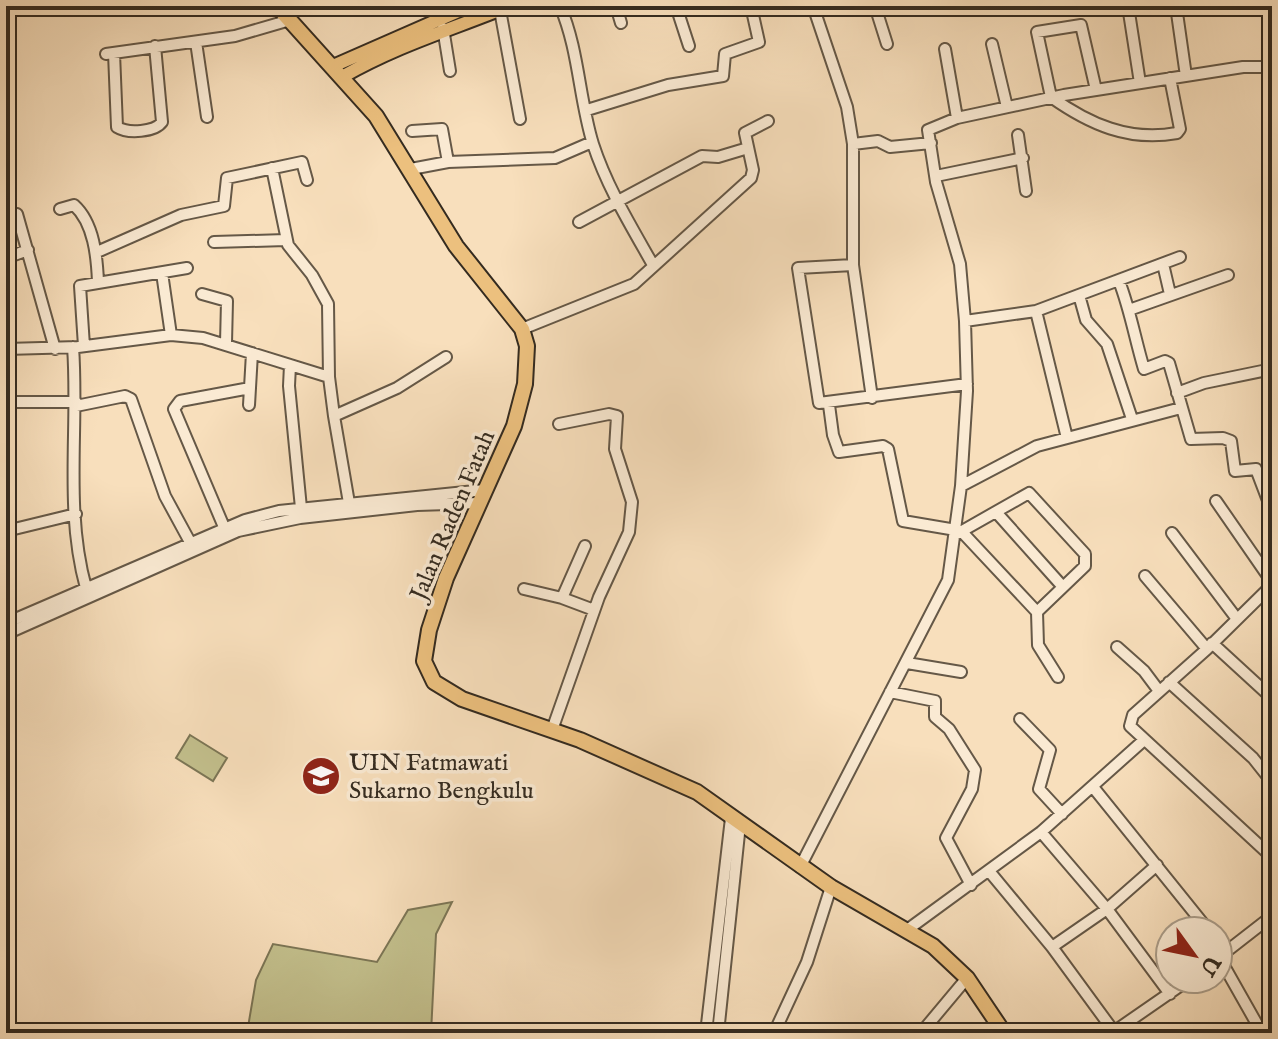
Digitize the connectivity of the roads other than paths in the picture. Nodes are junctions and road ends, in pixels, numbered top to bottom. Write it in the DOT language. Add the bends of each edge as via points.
graph roads {
  1 [pos="277,6"];
  2 [pos="470,6"];
  3 [pos="560,6"];
  4 [pos="616,6"];
  5 [pos="676,6"];
  6 [pos="751,6"];
  7 [pos="813,6"];
  8 [pos="875,6"];
  9 [pos="1128,6"];
  10 [pos="1176,6"];
  11 [pos="504,8"];
  12 [pos="290,20"];
  13 [pos="621,23"];
  14 [pos="443,28"];
  15 [pos="196,42"];
  16 [pos="887,44"];
  17 [pos="992,44"];
  18 [pos="155,46"];
  19 [pos="689,46"];
  20 [pos="945,49"];
  21 [pos="1272,67"];
  22 [pos="337,71"];
  23 [pos="450,71"];
  24 [pos="1186,76"];
  25 [pos="1170,78"];
  26 [pos="1140,83"];
  27 [pos="1096,90"];
  28 [pos="1051,97"];
  29 [pos="1007,107"];
  30 [pos="587,110"];
  31 [pos="207,117"];
  32 [pos="957,118"];
  33 [pos="520,119"];
  34 [pos="768,121"];
  35 [pos="412,131"];
  36 [pos="1018,135"];
  37 [pos="592,142"];
  38 [pos="931,143"];
  39 [pos="853,144"];
  40 [pos="748,148"];
  41 [pos="1023,158"];
  42 [pos="448,162"];
  43 [pos="272,168"];
  44 [pos="411,169"];
  45 [pos="936,176"];
  46 [pos="307,180"];
  47 [pos="1026,191"];
  48 [pos="619,203"];
  49 [pos="60,209"];
  50 [pos="17,214"];
  51 [pos="579,222"];
  52 [pos="286,240"];
  53 [pos="214,242"];
  54 [pos="28,250"];
  55 [pos="97,252"];
  56 [pos="1180,257"];
  57 [pos="6,258"];
  58 [pos="1163,264"];
  59 [pos="653,265"];
  60 [pos="853,265"];
  61 [pos="187,268"];
  62 [pos="162,273"];
  63 [pos="1228,275"];
  64 [pos="1119,281"];
  65 [pos="98,282"];
  66 [pos="202,294"];
  67 [pos="1170,294"];
  68 [pos="1079,295"];
  69 [pos="1129,310"];
  70 [pos="1036,311"];
  71 [pos="965,321"];
  72 [pos="522,329"];
  73 [pos="171,335"];
  74 [pos="226,343"];
  75 [pos="79,347"];
  76 [pos="6,349"];
  77 [pos="55,349"];
  78 [pos="252,353"];
  79 [pos="446,357"];
  80 [pos="290,365"];
  81 [pos="1272,369"];
  82 [pos="329,377"];
  83 [pos="967,384"];
  84 [pos="250,388"];
  85 [pos="1177,393"];
  86 [pos="872,398"];
  87 [pos="6,402"];
  88 [pos="76,404"];
  89 [pos="249,405"];
  90 [pos="829,405"];
  91 [pos="1181,408"];
  92 [pos="334,416"];
  93 [pos="1132,419"];
  94 [pos="559,424"];
  95 [pos="1067,438"];
  96 [pos="961,486"];
  97 [pos="482,496"];
  98 [pos="1216,501"];
  99 [pos="349,503"];
  100 [pos="1272,511"];
  101 [pos="299,512"];
  102 [pos="996,512"];
  103 [pos="76,514"];
  104 [pos="224,527"];
  105 [pos="6,531"];
  106 [pos="958,533"];
  107 [pos="1172,533"];
  108 [pos="190,542"];
  109 [pos="585,546"];
  110 [pos="1145,576"];
  111 [pos="110,583"];
  112 [pos="1272,584"];
  113 [pos="1063,587"];
  114 [pos="86,588"];
  115 [pos="524,589"];
  116 [pos="562,598"];
  117 [pos="594,610"];
  118 [pos="1037,612"];
  119 [pos="1237,619"];
  120 [pos="6,623"];
  121 [pos="6,634"];
  122 [pos="1209,646"];
  123 [pos="1117,647"];
  124 [pos="907,663"];
  125 [pos="961,672"];
  126 [pos="1058,677"];
  127 [pos="1169,682"];
  128 [pos="1159,691"];
  129 [pos="890,692"];
  130 [pos="1272,698"];
  131 [pos="1020,719"];
  132 [pos="552,730"];
  133 [pos="1144,740"];
  134 [pos="1272,782"];
  135 [pos="1093,787"];
  136 [pos="1062,814"];
  137 [pos="736,821"];
  138 [pos="1041,832"];
  139 [pos="1272,857"];
  140 [pos="1157,865"];
  141 [pos="800,867"];
  142 [pos="989,871"];
  143 [pos="730,873"];
  144 [pos="971,885"];
  145 [pos="831,887"];
  146 [pos="1107,909"];
  147 [pos="1196,915"];
  148 [pos="1272,916"];
  149 [pos="907,930"];
  150 [pos="1234,946"];
  151 [pos="1052,947"];
  152 [pos="1154,972"];
  153 [pos="967,978"];
  154 [pos="1234,980"];
  155 [pos="1169,995"];
  156 [pos="706,1033"];
  157 [pos="718,1033"];
  158 [pos="774,1033"];
  159 [pos="921,1033"];
  160 [pos="1004,1033"];
  161 [pos="1114,1033"];
  162 [pos="1262,1033"];
  1 -- 12 [label="highway"];
  2 -- 22 [label="main road"];
  3 -- 30 [label="street"];
  4 -- 13 [label="street"];
  5 -- 19 [label="street"];
  6 -- 30 [label="street" via="759,42 725,54 723,76 668,85"];
  7 -- 39 [label="street" via="847,107"];
  8 -- 16 [label="street"];
  9 -- 26 [label="street"];
  10 -- 24 [label="street"];
  11 -- 14 [label="main road"];
  11 -- 33 [label="street"];
  12 -- 15 [label="street"];
  12 -- 22 [label="highway"];
  14 -- 22 [label="main road"];
  14 -- 23 [label="street"];
  15 -- 18 [label="street"];
  15 -- 31 [label="street"];
  17 -- 29 [label="street"];
  18 -- 18 [label="street" via="162,122 155,128 123,131 117,127 110,54"];
  20 -- 32 [label="street"];
  21 -- 24 [label="street"];
  22 -- 44 [label="highway" via="376,116"];
  24 -- 25 [label="street"];
  25 -- 26 [label="street"];
  25 -- 28 [label="street" via="1180,129 1165,136 1116,132 1083,120"];
  26 -- 27 [label="street"];
  27 -- 28 [label="street"];
  27 -- 28 [label="street" via="1081,25 1037,32"];
  28 -- 29 [label="street"];
  29 -- 32 [label="street"];
  30 -- 37 [label="street"];
  32 -- 38 [label="street" via="932,126"];
  34 -- 40 [label="street" via="746,131"];
  35 -- 42 [label="street" via="442,129"];
  36 -- 41 [label="street"];
  37 -- 42 [label="street" via="549,159"];
  37 -- 48 [label="street"];
  38 -- 39 [label="street"];
  38 -- 45 [label="street"];
  39 -- 60 [label="street"];
  40 -- 48 [label="street" via="702,156"];
  40 -- 59 [label="street" via="751,178"];
  41 -- 45 [label="street"];
  41 -- 47 [label="street"];
  42 -- 44 [label="street"];
  43 -- 46 [label="street" via="303,162"];
  43 -- 52 [label="street"];
  43 -- 55 [label="street" via="227,178 224,206 181,215"];
  44 -- 72 [label="highway" via="456,246"];
  45 -- 71 [label="street" via="960,264"];
  48 -- 51 [label="street"];
  48 -- 59 [label="street"];
  49 -- 55 [label="street" via="77,208"];
  50 -- 54 [label="street"];
  52 -- 53 [label="street"];
  52 -- 82 [label="street" via="328,304"];
  54 -- 57 [label="street"];
  54 -- 77 [label="street"];
  55 -- 65 [label="street"];
  56 -- 58 [label="street"];
  58 -- 64 [label="street"];
  58 -- 67 [label="street"];
  59 -- 72 [label="street" via="624,290"];
  60 -- 86 [label="street"];
  60 -- 90 [label="street" via="798,268 817,400"];
  61 -- 62 [label="street"];
  62 -- 65 [label="street"];
  62 -- 73 [label="street"];
  63 -- 67 [label="street"];
  64 -- 68 [label="street"];
  64 -- 69 [label="street"];
  65 -- 75 [label="street" via="78,288"];
  66 -- 74 [label="street" via="227,301"];
  67 -- 69 [label="street"];
  68 -- 70 [label="street"];
  68 -- 93 [label="street" via="1086,320 1107,344"];
  69 -- 85 [label="street" via="1144,369 1167,361"];
  70 -- 71 [label="street"];
  70 -- 95 [label="street"];
  71 -- 83 [label="street"];
  72 -- 97 [label="highway, Jalan Raden Fatah" via="527,346 521,402"];
  73 -- 74 [label="street"];
  73 -- 75 [label="street"];
  74 -- 78 [label="street"];
  75 -- 77 [label="street"];
  75 -- 88 [label="street"];
  76 -- 77 [label="street"];
  78 -- 80 [label="street"];
  78 -- 84 [label="street"];
  79 -- 92 [label="street" via="397,388"];
  80 -- 82 [label="street"];
  80 -- 101 [label="street"];
  81 -- 85 [label="street"];
  82 -- 92 [label="street"];
  83 -- 86 [label="street"];
  83 -- 96 [label="street"];
  84 -- 89 [label="street"];
  84 -- 104 [label="street" via="180,401 174,409"];
  85 -- 91 [label="street"];
  86 -- 90 [label="street"];
  87 -- 88 [label="street"];
  88 -- 103 [label="street"];
  88 -- 108 [label="street" via="131,399 165,496"];
  90 -- 106 [label="street" via="839,452 888,449 903,521"];
  91 -- 93 [label="street"];
  91 -- 100 [label="street" via="1191,439 1227,438 1235,471 1256,469"];
  92 -- 99 [label="street"];
  93 -- 95 [label="street"];
  94 -- 117 [label="street" via="609,414 619,420 616,457 632,514"];
  95 -- 96 [label="street" via="1024,450"];
  96 -- 106 [label="street"];
  97 -- 99 [label="street"];
  97 -- 101 [label="street"];
  97 -- 132 [label="highway, Jalan Raden Fatah" via="439,597 426,639 427,669 434,682 455,695"];
  98 -- 112 [label="street"];
  99 -- 101 [label="street"];
  101 -- 104 [label="street"];
  101 -- 111 [label="street"];
  102 -- 106 [label="street"];
  102 -- 113 [label="street"];
  102 -- 113 [label="street" via="1029,493 1076,543 1086,563"];
  103 -- 105 [label="street"];
  103 -- 114 [label="street"];
  104 -- 108 [label="street"];
  106 -- 118 [label="street"];
  106 -- 124 [label="street" via="943,594"];
  107 -- 119 [label="street"];
  108 -- 111 [label="street"];
  109 -- 116 [label="street"];
  110 -- 122 [label="street"];
  111 -- 114 [label="street"];
  111 -- 121 [label="street"];
  112 -- 119 [label="street"];
  113 -- 118 [label="street"];
  114 -- 120 [label="street"];
  115 -- 116 [label="street"];
  116 -- 117 [label="street"];
  117 -- 132 [label="street"];
  118 -- 126 [label="street" via="1038,645"];
  119 -- 122 [label="street"];
  122 -- 127 [label="street"];
  122 -- 130 [label="street"];
  123 -- 128 [label="street"];
  124 -- 125 [label="street"];
  124 -- 129 [label="street"];
  127 -- 128 [label="street"];
  127 -- 134 [label="street"];
  128 -- 133 [label="street" via="1130,720"];
  129 -- 141 [label="street"];
  129 -- 144 [label="street" via="935,701 935,717 975,770 972,789 946,838"];
  131 -- 136 [label="street" via="1050,750 1039,789"];
  132 -- 137 [label="highway, Jalan Raden Fatah" via="663,774"];
  133 -- 135 [label="street"];
  133 -- 139 [label="street"];
  135 -- 136 [label="street"];
  135 -- 140 [label="street"];
  136 -- 138 [label="street"];
  137 -- 141 [label="highway, Jalan Raden Fatah"];
  137 -- 143 [label="street"];
  138 -- 142 [label="street"];
  138 -- 146 [label="street"];
  140 -- 146 [label="street"];
  140 -- 147 [label="street"];
  141 -- 145 [label="highway, Jalan Raden Fatah"];
  142 -- 144 [label="street"];
  142 -- 151 [label="street"];
  143 -- 156 [label="street"];
  143 -- 157 [label="street"];
  144 -- 149 [label="street"];
  145 -- 149 [label="highway, Jalan Raden Fatah"];
  145 -- 158 [label="street" via="807,962"];
  146 -- 151 [label="street"];
  146 -- 152 [label="street"];
  148 -- 150 [label="street"];
  149 -- 153 [label="highway, Jalan Raden Fatah"];
  151 -- 161 [label="street"];
  153 -- 159 [label="street"];
  153 -- 160 [label="highway, Jalan Raden Fatah"];
  154 -- 162 [label="street"];
  155 -- 161 [label="street"];
}
